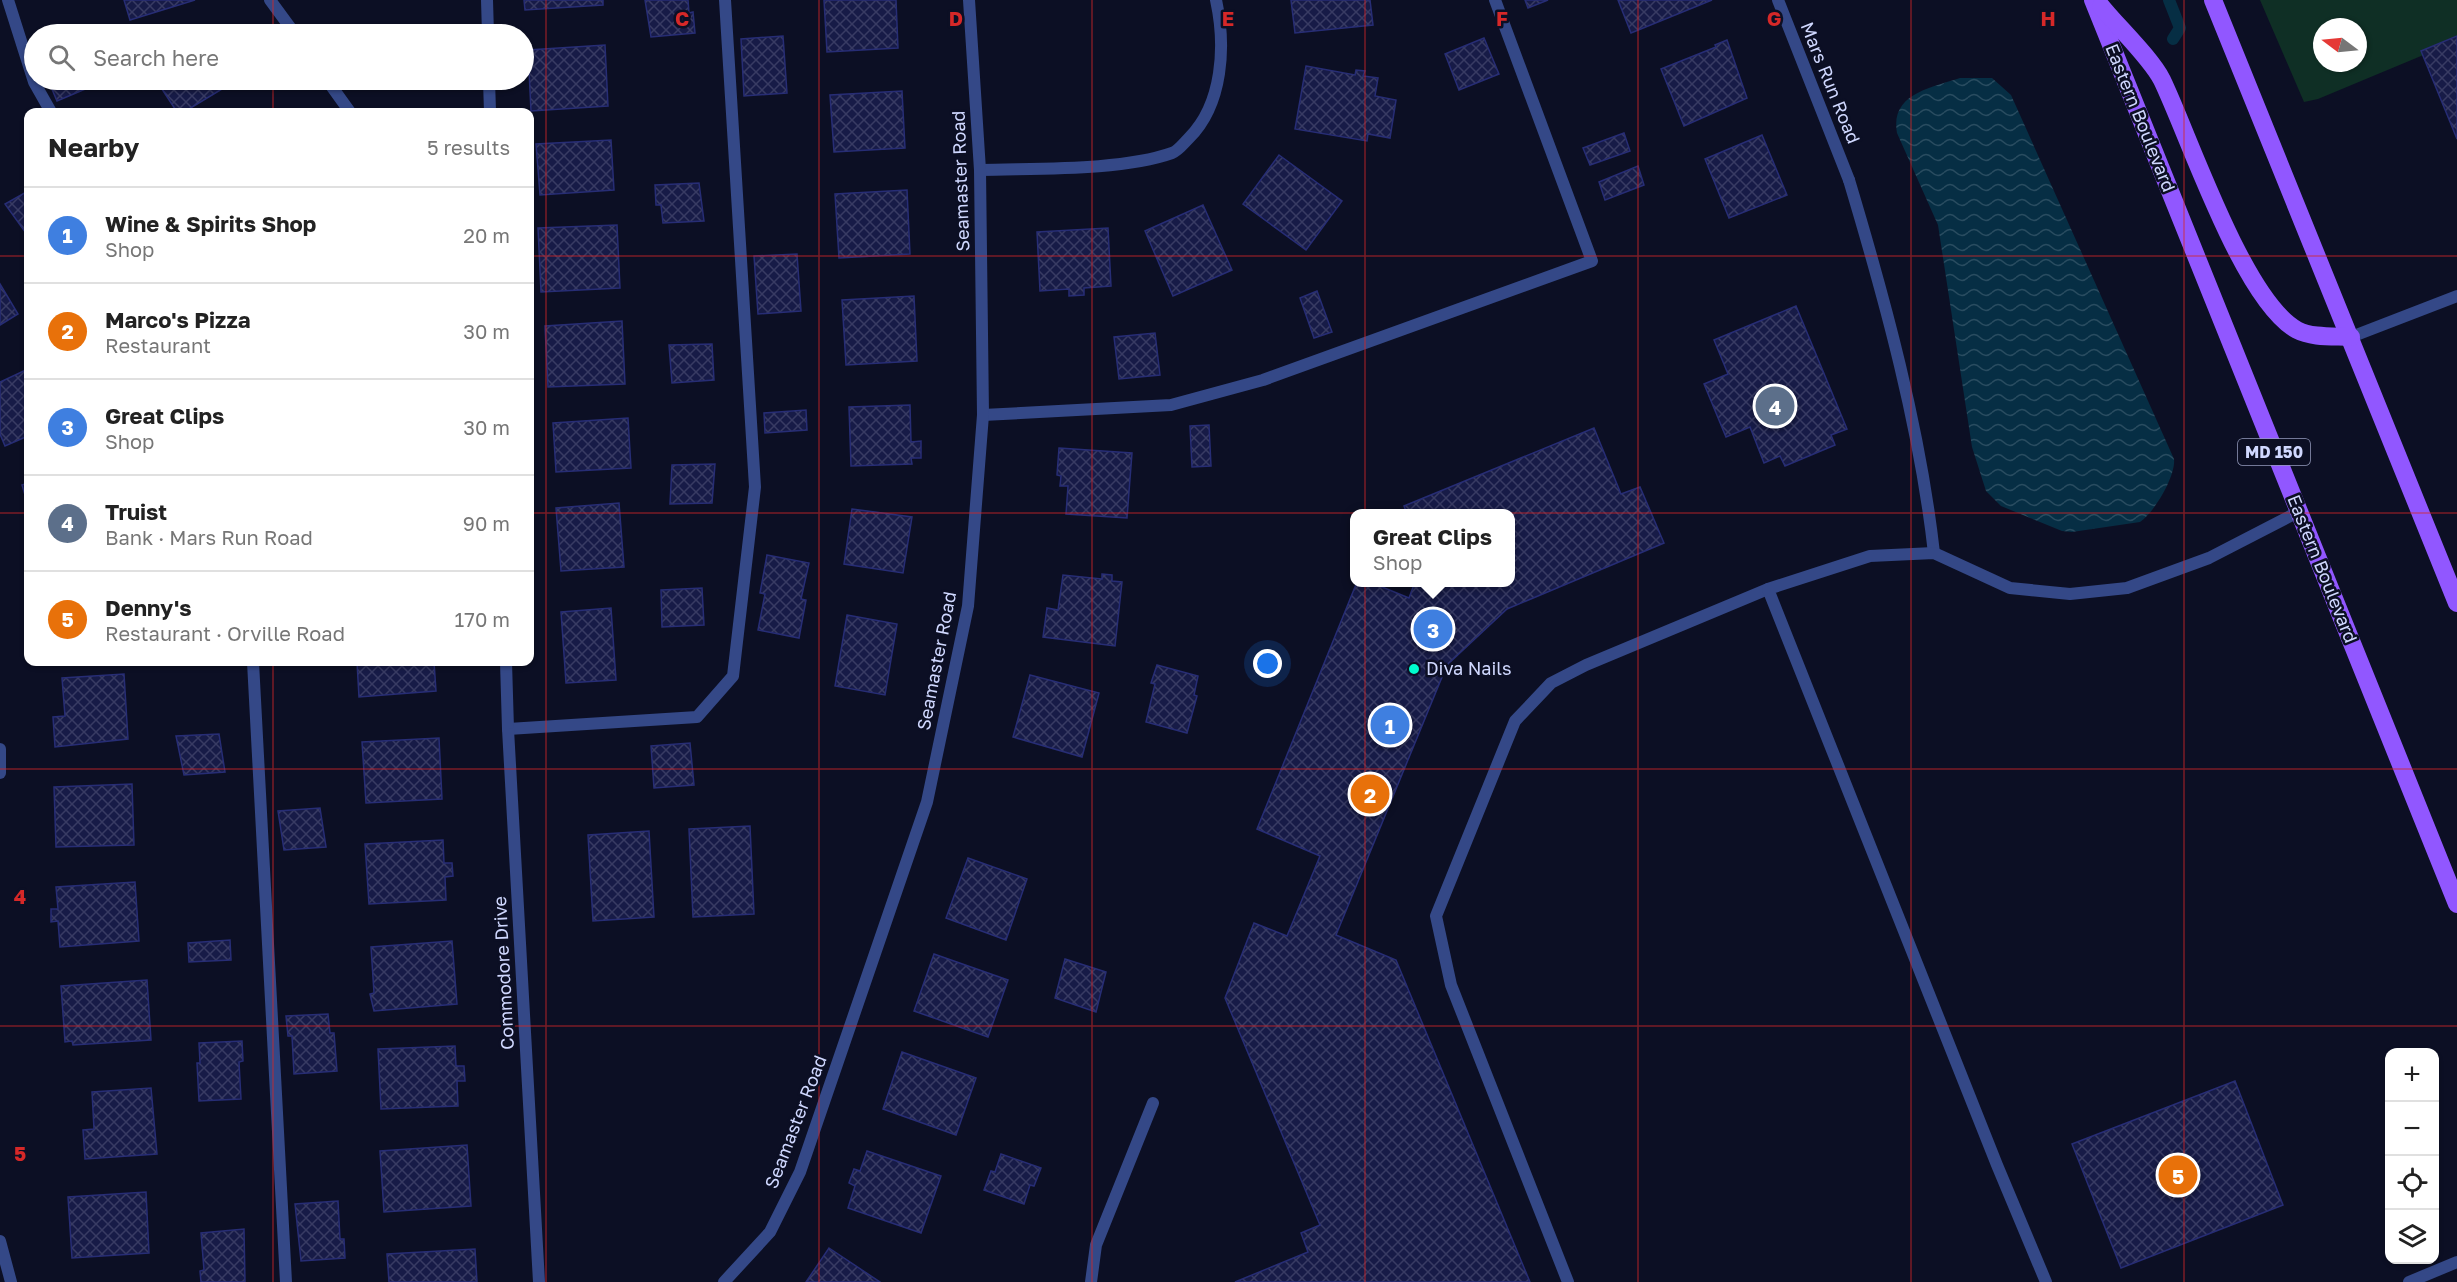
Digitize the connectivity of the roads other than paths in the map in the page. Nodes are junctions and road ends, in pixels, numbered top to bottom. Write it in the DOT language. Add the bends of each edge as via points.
graph roads {
  1 [pos="8,0"];
  2 [pos="270,0"];
  3 [pos="487,0"];
  4 [pos="725,0"];
  5 [pos="969,0"];
  6 [pos="1216,0"];
  7 [pos="1495,0"];
  8 [pos="1778,0"];
  9 [pos="2094,0"];
  10 [pos="2213,0"];
  11 [pos="288,24"];
  12 [pos="488,24"];
  13 [pos="24,50"];
  14 [pos="39,90"];
  15 [pos="334,90"];
  16 [pos="489,90"];
  17 [pos="49,108"];
  18 [pos="347,108"];
  19 [pos="490,108"];
  20 [pos="980,171"];
  21 [pos="2457,296"];
  22 [pos="2351,337"];
  23 [pos="983,415"];
  24 [pos="2298,512"];
  25 [pos="1934,553"];
  26 [pos="1768,589"];
  27 [pos="2457,603"];
  28 [pos="254,666"];
  29 [pos="506,666"];
  30 [pos="508,729"];
  31 [pos="0,749"];
  32 [pos="0,773"];
  33 [pos="2457,904"];
  34 [pos="1154,1102"];
  35 [pos="0,1241"];
  36 [pos="2457,1262"];
  37 [pos="11,1282"];
  38 [pos="285,1282"];
  39 [pos="539,1282"];
  40 [pos="724,1282"];
  41 [pos="1091,1282"];
  42 [pos="1568,1282"];
  43 [pos="2046,1282"];
  44 [pos="2409,1282"];
  1 -- 13 [label="street"];
  2 -- 11 [label="street"];
  3 -- 12 [label="street"];
  4 -- 30 [label="street" via="755,487 733,676 697,717"];
  5 -- 20 [label="street, Seamaster Road"];
  6 -- 20 [label="street" via="1220,15 1218,83 1203,124 1174,153 1112,165"];
  7 -- 23 [label="street" via="1592,261 1263,380 1171,405"];
  8 -- 25 [label="street, Mars Run Road" via="1849,180 1874,265 1925,480"];
  9 -- 22 [label="main road" via="2160,77 2210,192 2265,300 2297,330 2319,336"];
  9 -- 24 [label="main road, Eastern Boulevard / MD 150"];
  10 -- 22 [label="main road"];
  14 -- 17 [label="street"];
  15 -- 18 [label="street"];
  16 -- 19 [label="street"];
  20 -- 23 [label="street, Seamaster Road"];
  21 -- 22 [label="street"];
  22 -- 27 [label="main road"];
  23 -- 40 [label="street, Seamaster Road" via="968,606 927,802 800,1172 770,1232"];
  24 -- 25 [label="street" via="2209,558 2127,588 2070,594 2010,588"];
  24 -- 33 [label="main road, Eastern Boulevard / MD 150"];
  25 -- 26 [label="street" via="1870,556"];
  26 -- 42 [label="street" via="1586,664 1551,683 1515,721 1436,916 1451,985"];
  26 -- 43 [label="street"];
  28 -- 38 [label="street"];
  29 -- 30 [label="street, Commodore Drive"];
  30 -- 39 [label="street, Commodore Drive"];
  31 -- 32 [label="street"];
  34 -- 41 [label="street" via="1096,1245"];
  35 -- 37 [label="street"];
  36 -- 44 [label="street"];
}
